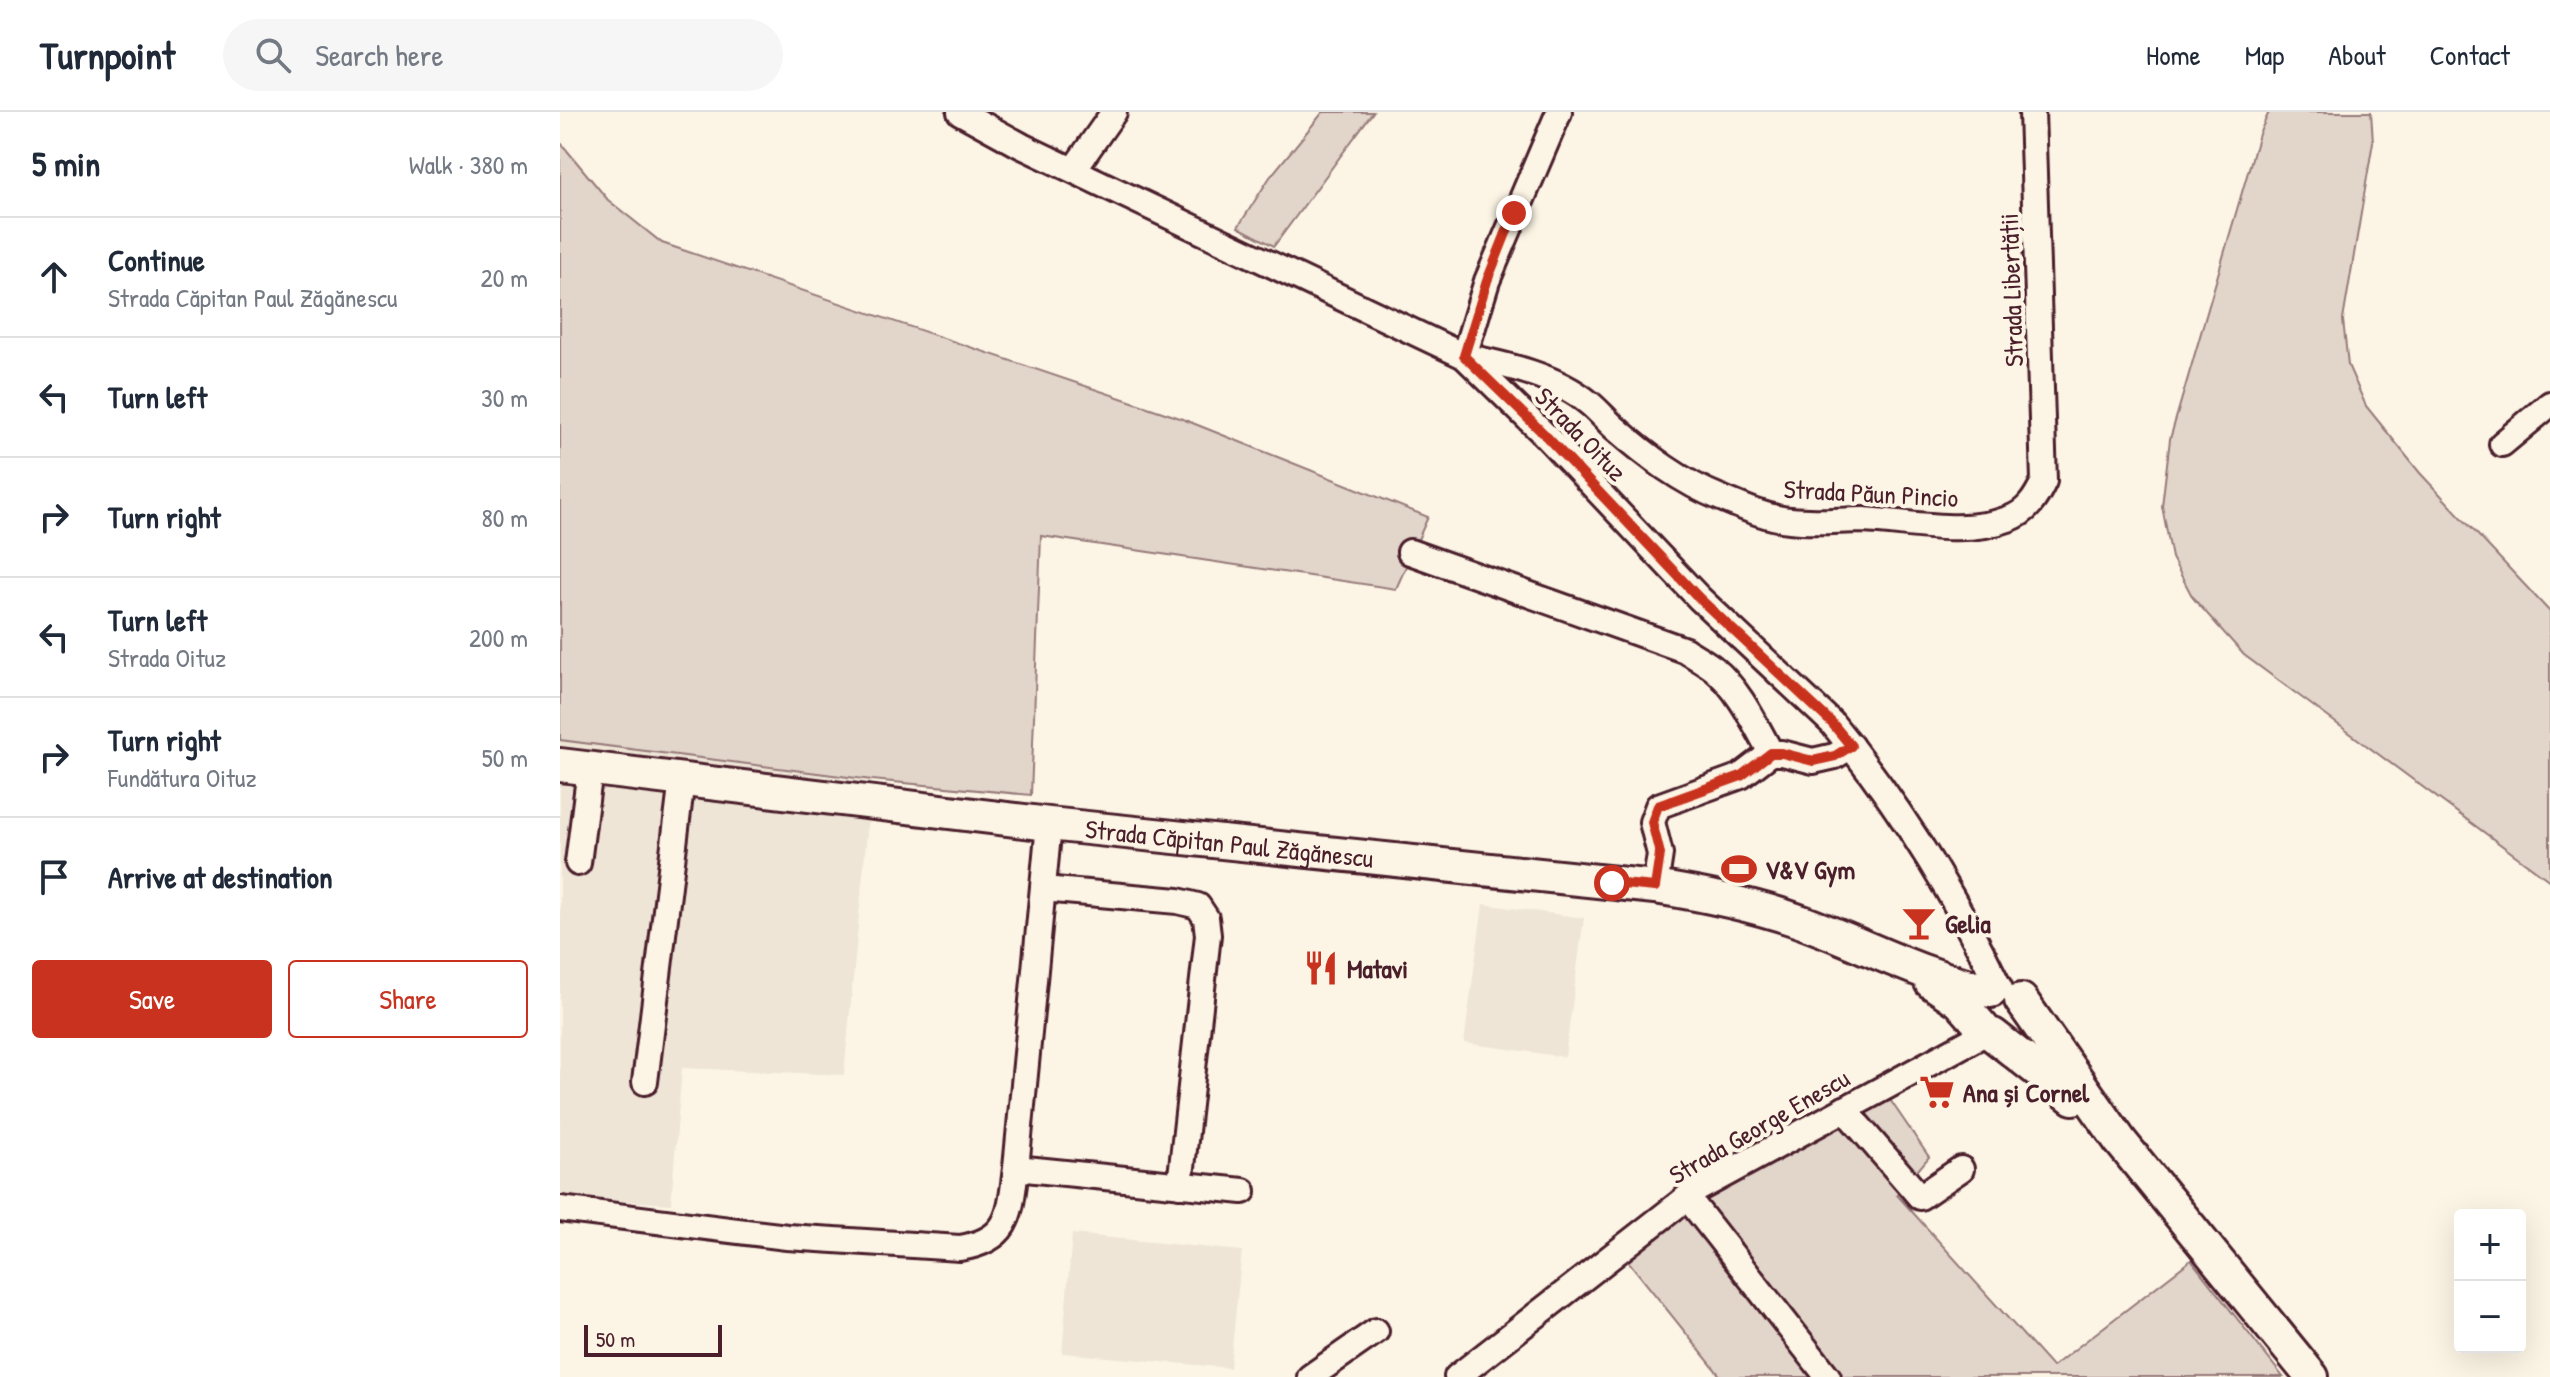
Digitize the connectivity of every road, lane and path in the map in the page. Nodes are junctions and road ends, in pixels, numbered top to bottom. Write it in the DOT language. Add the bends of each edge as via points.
graph roads {
  1 [pos="960,112"];
  2 [pos="1114,112"];
  3 [pos="1559,112"];
  4 [pos="2032,112"];
  5 [pos="1074,169"];
  6 [pos="1464,356"];
  7 [pos="2550,404"];
  8 [pos="2502,444"];
  9 [pos="2044,466"];
  10 [pos="1410,552"];
  11 [pos="1851,746"];
  12 [pos="1771,753"];
  13 [pos="575,767"];
  14 [pos="682,779"];
  15 [pos="1049,824"];
  16 [pos="578,863"];
  17 [pos="1655,887"];
  18 [pos="1043,889"];
  19 [pos="1890,959"];
  20 [pos="2004,994"];
  21 [pos="1987,1031"];
  22 [pos="645,1082"];
  23 [pos="1844,1109"];
  24 [pos="2120,1141"];
  25 [pos="1016,1168"];
  26 [pos="1961,1169"];
  27 [pos="1180,1185"];
  28 [pos="1243,1191"];
  29 [pos="1687,1197"];
  30 [pos="560,1209"];
  31 [pos="1376,1331"];
  32 [pos="1310,1377"];
  33 [pos="1457,1377"];
  34 [pos="1828,1377"];
  35 [pos="2312,1377"];
  1 -- 5 [label="street, Strada Oituz"];
  2 -- 5 [label="street"];
  3 -- 6 [label="street" via="1487,281"];
  4 -- 9 [label="street, Strada Libertății"];
  5 -- 6 [label="street, Strada Oituz"];
  6 -- 9 [label="street, Strada Păun Pincio" via="1566,388 1678,477 1719,498 1788,520 1992,524 2029,508 2044,481"];
  6 -- 11 [label="street, Strada Oituz"];
  7 -- 8 [label="street"];
  10 -- 12 [label="street" via="1685,650 1714,669 1735,692"];
  11 -- 12 [label="street" via="1813,761"];
  11 -- 20 [label="street, Strada Oituz" via="1918,844"];
  12 -- 17 [label="street" via="1741,776 1658,806 1652,822 1660,854"];
  13 -- 14 [label="main road, Strada Căpitan Paul Zăgănescu"];
  13 -- 16 [label="street"];
  14 -- 15 [label="main road, Strada Căpitan Paul Zăgănescu"];
  14 -- 22 [label="street"];
  15 -- 17 [label="main road, Strada Căpitan Paul Zăgănescu"];
  15 -- 18 [label="street"];
  17 -- 19 [label="main road, Strada Căpitan Paul Zăgănescu" via="1781,914"];
  18 -- 25 [label="street"];
  18 -- 27 [label="street" via="1178,901 1198,906 1206,918"];
  19 -- 20 [label="main road, Strada Căpitan Paul Zăgănescu"];
  19 -- 21 [label="main road, Strada Căpitan Paul Zăgănescu" via="1959,1001"];
  20 -- 21 [label="main road" via="1978,1007"];
  20 -- 24 [label="main road, Strada Căpitan Paul Zăgănescu"];
  21 -- 23 [label="street, Strada George Enescu"];
  21 -- 24 [label="main road, Strada Căpitan Paul Zăgănescu"];
  23 -- 26 [label="street" via="1920,1197"];
  23 -- 29 [label="street, Strada George Enescu"];
  24 -- 35 [label="main road, Strada Căpitan Paul Zăgănescu"];
  25 -- 27 [label="street"];
  25 -- 30 [label="street" via="1001,1231 982,1245 960,1248 787,1237"];
  27 -- 28 [label="street"];
  29 -- 33 [label="street, Strada George Enescu"];
  29 -- 34 [label="street"];
  31 -- 32 [label="street"];
}
